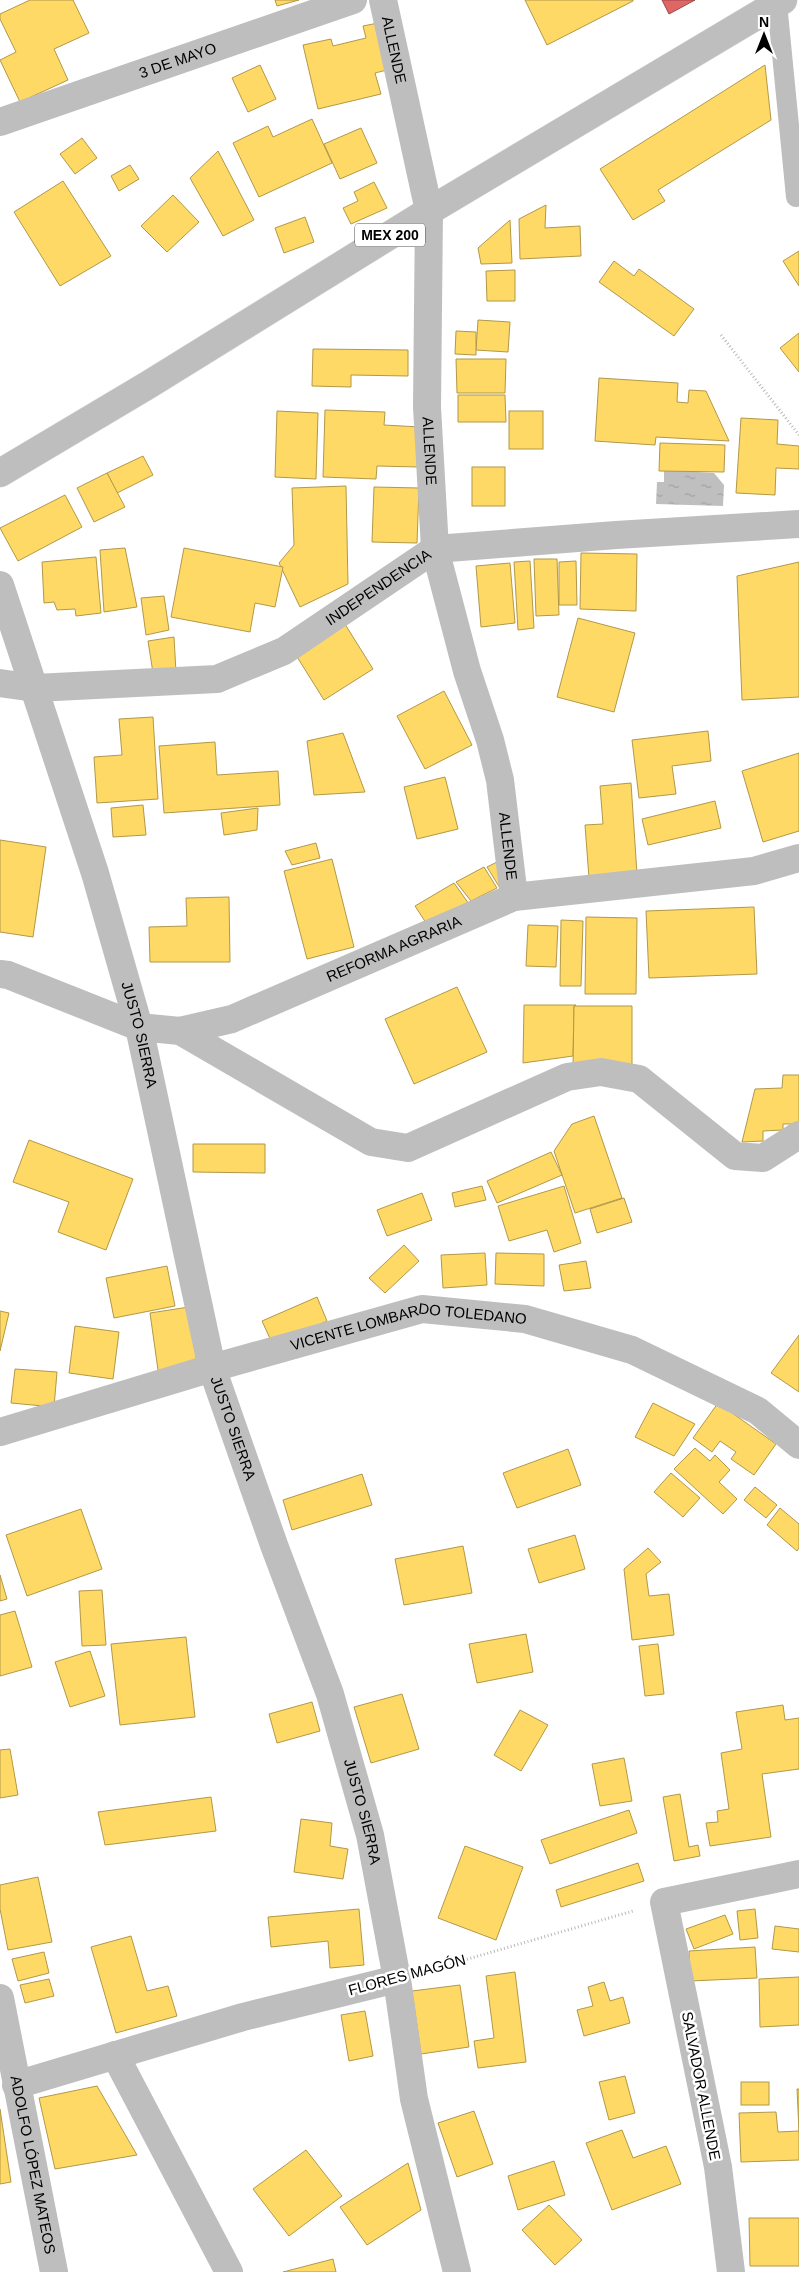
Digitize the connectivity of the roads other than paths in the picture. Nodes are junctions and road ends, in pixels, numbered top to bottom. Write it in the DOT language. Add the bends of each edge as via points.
graph roads {
  1 [pos="354,0"];
  2 [pos="383,0"];
  3 [pos="780,2"];
  4 [pos="0,122"];
  5 [pos="796,197"];
  6 [pos="429,211"];
  7 [pos="0,473"];
  8 [pos="799,524"];
  9 [pos="435,549"];
  10 [pos="0,585"];
  11 [pos="0,683"];
  12 [pos="35,688"];
  13 [pos="799,858"];
  14 [pos="514,897"];
  15 [pos="0,974"];
  16 [pos="139,1028"];
  17 [pos="180,1031"];
  18 [pos="799,1135"];
  19 [pos="212,1368"];
  20 [pos="0,1432"];
  21 [pos="799,1445"];
  22 [pos="799,1874"];
  23 [pos="397,1979"];
  24 [pos="0,1998"];
  25 [pos="116,2056"];
  26 [pos="16,2085"];
  27 [pos="54,2272"];
  28 [pos="229,2272"];
  29 [pos="457,2272"];
  30 [pos="731,2272"];
  1 -- 4 [label="main road, 3 DE MAYO"];
  2 -- 6 [label="main road, ALLENDE"];
  3 -- 5 [label="lane"];
  3 -- 6 [label="main road, MEX 200"];
  6 -- 7 [label="main road, MEX 200"];
  6 -- 9 [label="main road, ALLENDE" via="427,407"];
  8 -- 9 [label="main road, INDEPENDENCIA"];
  9 -- 12 [label="main road, INDEPENDENCIA" via="284,651 217,679"];
  9 -- 14 [label="main road, ALLENDE" via="500,780"];
  10 -- 12 [label="main road, JUSTO SIERRA"];
  11 -- 12 [label="main road, INDEPENDENCIA"];
  12 -- 16 [label="main road, JUSTO SIERRA" via="95,873"];
  13 -- 14 [label="main road, REFORMA AGRARIA" via="754,871"];
  14 -- 17 [label="main road, REFORMA AGRARIA" via="232,1018"];
  15 -- 16 [label="main road, REFORMA AGRARIA"];
  16 -- 17 [label="main road, REFORMA AGRARIA"];
  16 -- 19 [label="main road, JUSTO SIERRA"];
  17 -- 18 [label="main road" via="371,1142 408,1148 567,1077 601,1072 639,1079 735,1156 763,1158"];
  19 -- 20 [label="main road, VICENTE LOMBARDO TOLEDANO"];
  19 -- 21 [label="main road, VICENTE LOMBARDO TOLEDANO" via="422,1309 524,1319 632,1350 758,1411"];
  19 -- 23 [label="main road, JUSTO SIERRA" via="330,1694 370,1835"];
  22 -- 30 [label="main road, SALVADOR ALLENDE" via="664,1902 718,2167"];
  23 -- 25 [label="main road, FLORES MAGÓN" via="243,2017"];
  23 -- 29 [label="main road, JUSTO SIERRA" via="414,2099"];
  24 -- 26 [label="main road, ADOLFO LÓPEZ MATEOS"];
  25 -- 26 [label="main road, FLORES MAGÓN"];
  25 -- 28 [label="main road"];
  26 -- 27 [label="main road, ADOLFO LÓPEZ MATEOS"];
}
